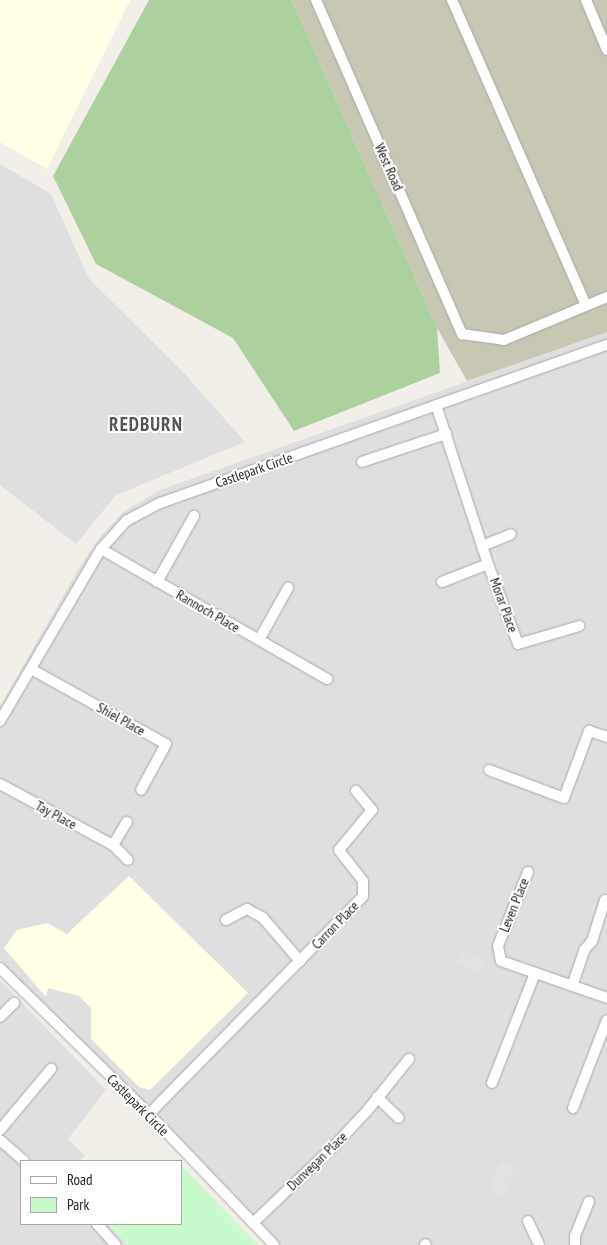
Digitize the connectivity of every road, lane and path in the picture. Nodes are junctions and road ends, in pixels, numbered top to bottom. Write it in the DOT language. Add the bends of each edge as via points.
graph roads {
  1 [pos="316,0"];
  2 [pos="452,0"];
  3 [pos="586,0"];
  4 [pos="607,50"];
  5 [pos="607,297"];
  6 [pos="586,305"];
  7 [pos="607,345"];
  8 [pos="436,405"];
  9 [pos="446,434"];
  10 [pos="362,462"];
  11 [pos="194,516"];
  12 [pos="511,534"];
  13 [pos="482,546"];
  14 [pos="101,549"];
  15 [pos="488,564"];
  16 [pos="157,582"];
  17 [pos="442,582"];
  18 [pos="288,588"];
  19 [pos="578,626"];
  20 [pos="259,640"];
  21 [pos="30,669"];
  22 [pos="327,680"];
  23 [pos="0,721"];
  24 [pos="607,737"];
  25 [pos="489,770"];
  26 [pos="0,784"];
  27 [pos="141,790"];
  28 [pos="356,790"];
  29 [pos="128,822"];
  30 [pos="113,845"];
  31 [pos="128,860"];
  32 [pos="528,872"];
  33 [pos="605,900"];
  34 [pos="226,920"];
  35 [pos="300,961"];
  36 [pos="0,968"];
  37 [pos="535,973"];
  38 [pos="572,986"];
  39 [pos="607,998"];
  40 [pos="14,1003"];
  41 [pos="0,1017"];
  42 [pos="607,1020"];
  43 [pos="409,1059"];
  44 [pos="51,1069"];
  45 [pos="492,1083"];
  46 [pos="378,1097"];
  47 [pos="573,1108"];
  48 [pos="149,1114"];
  49 [pos="399,1118"];
  50 [pos="0,1130"];
  51 [pos="0,1140"];
  52 [pos="23,1160"];
  53 [pos="589,1202"];
  54 [pos="528,1221"];
  55 [pos="253,1223"];
  56 [pos="98,1225"];
  57 [pos="114,1244"];
  58 [pos="274,1245"];
  59 [pos="539,1245"];
  60 [pos="575,1245"];
  1 -- 6 [label="street, West Road" via="462,334 504,340"];
  2 -- 6 [label="street"];
  3 -- 4 [label="street"];
  5 -- 6 [label="street"];
  7 -- 8 [label="street, Castlepark Circle"];
  8 -- 9 [label="street, Morar Place"];
  8 -- 14 [label="street, Castlepark Circle" via="160,503 126,521"];
  9 -- 10 [label="street"];
  9 -- 13 [label="street, Morar Place"];
  11 -- 16 [label="street"];
  12 -- 13 [label="street"];
  13 -- 15 [label="street, Morar Place"];
  14 -- 16 [label="street, Rannoch Place"];
  14 -- 21 [label="street, Castlepark Circle"];
  15 -- 17 [label="street, Morar Place"];
  15 -- 19 [label="street, Morar Place" via="518,644"];
  16 -- 20 [label="street, Rannoch Place"];
  18 -- 20 [label="street"];
  20 -- 22 [label="street, Rannoch Place"];
  21 -- 23 [label="street, Castlepark Circle"];
  21 -- 27 [label="street, Shiel Place" via="166,744"];
  24 -- 25 [label="street" via="589,731 564,798"];
  26 -- 30 [label="street, Tay Place"];
  28 -- 35 [label="street, Carron Place" via="372,810 340,850 364,880 363,896"];
  29 -- 30 [label="street"];
  30 -- 31 [label="street, Tay Place"];
  32 -- 37 [label="street, Leven Place" via="498,946 501,961"];
  33 -- 38 [label="street" via="592,941 585,949"];
  34 -- 35 [label="street, Carron Place" via="247,909 263,918"];
  35 -- 48 [label="street, Carron Place"];
  36 -- 48 [label="street, Castlepark Circle"];
  37 -- 38 [label="street, Leven Place"];
  37 -- 45 [label="street"];
  38 -- 39 [label="street, Leven Place"];
  40 -- 41 [label="street"];
  42 -- 47 [label="street"];
  43 -- 46 [label="street, Dunvegan Place"];
  44 -- 50 [label="street"];
  46 -- 49 [label="street"];
  46 -- 55 [label="street, Dunvegan Place" via="336,1144"];
  48 -- 55 [label="street, Castlepark Circle"];
  51 -- 52 [label="street"];
  53 -- 60 [label="street" via="575,1236"];
  54 -- 59 [label="street"];
  55 -- 58 [label="street, Castlepark Circle"];
  56 -- 57 [label="street"];
}
